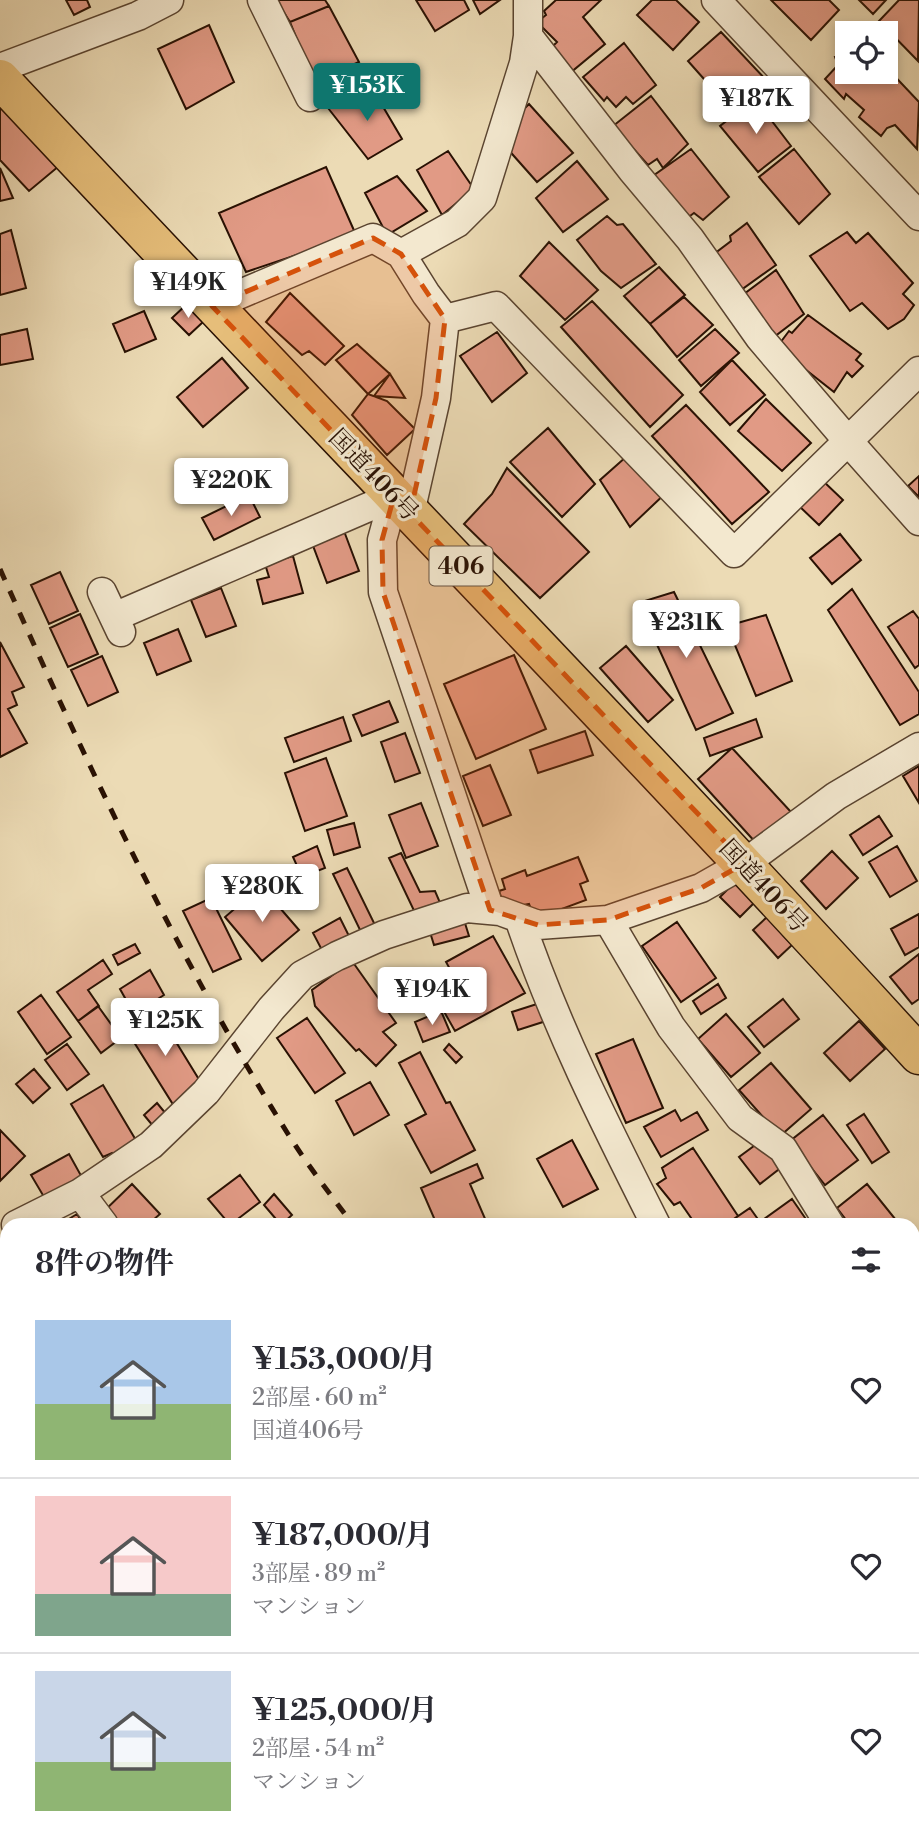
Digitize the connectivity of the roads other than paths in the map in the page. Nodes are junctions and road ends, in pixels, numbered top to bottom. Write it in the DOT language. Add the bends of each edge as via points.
graph roads {
  1 [pos="169,0"];
  2 [pos="262,0"];
  3 [pos="528,0"];
  4 [pos="716,0"];
  5 [pos="528,36"];
  6 [pos="0,68"];
  7 [pos="0,79"];
  8 [pos="310,97"];
  9 [pos="919,216"];
  10 [pos="401,254"];
  11 [pos="212,306"];
  12 [pos="445,319"];
  13 [pos="919,371"];
  14 [pos="848,441"];
  15 [pos="402,504"];
  16 [pos="919,521"];
  17 [pos="102,592"];
  18 [pos="919,747"];
  19 [pos="745,863"];
  20 [pos="490,910"];
  21 [pos="519,918"];
  22 [pos="608,920"];
  23 [pos="919,1055"];
  24 [pos="80,1193"];
  25 [pos="32,1218"];
  26 [pos="99,1218"];
  27 [pos="652,1218"];
  28 [pos="826,1218"];
  1 -- 6 [label="street"];
  2 -- 8 [label="street"];
  3 -- 5 [label="street"];
  4 -- 9 [label="street"];
  5 -- 10 [label="street" via="524,63 482,198 457,223"];
  5 -- 14 [label="street" via="690,239 760,338"];
  7 -- 11 [label="highway, 国道406号 / 406"];
  10 -- 11 [label="street" via="373,238"];
  10 -- 12 [label="street"];
  11 -- 15 [label="highway, 国道406号 / 406"];
  12 -- 14 [label="street" via="496,306 734,553"];
  12 -- 15 [label="street" via="436,398"];
  13 -- 14 [label="street"];
  14 -- 16 [label="street"];
  15 -- 17 [label="street" via="118,625"];
  15 -- 19 [label="highway, 国道406号 / 406"];
  15 -- 20 [label="street" via="382,540 383,592"];
  18 -- 19 [label="street" via="836,796"];
  19 -- 22 [label="street" via="701,888"];
  19 -- 23 [label="highway, 国道406号 / 406"];
  20 -- 21 [label="street"];
  20 -- 24 [label="street" via="467,908 384,935 302,975 206,1092 151,1145"];
  21 -- 22 [label="street" via="538,925"];
  21 -- 27 [label="street" via="539,978 586,1087"];
  22 -- 28 [label="street" via="671,1027 740,1118 783,1149"];
  24 -- 25 [label="street"];
  24 -- 26 [label="street"];
}
